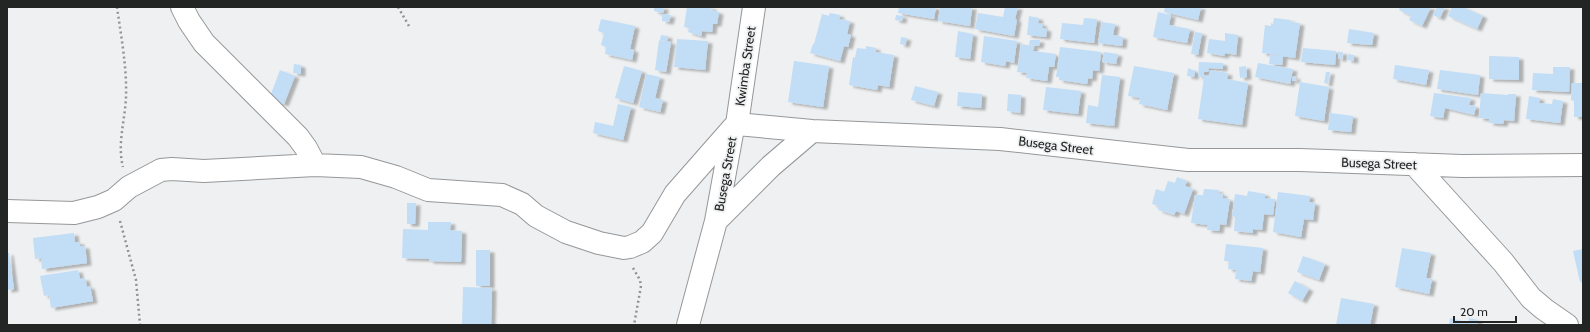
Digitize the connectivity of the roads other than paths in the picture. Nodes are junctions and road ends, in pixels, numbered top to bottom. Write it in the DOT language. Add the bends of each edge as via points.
graph roads {
  1 [pos="182,7"];
  2 [pos="754,7"];
  3 [pos="735,126"];
  4 [pos="812,131"];
  5 [pos="1414,164"];
  6 [pos="315,165"];
  7 [pos="1583,165"];
  8 [pos="7,211"];
  9 [pos="716,221"];
  10 [pos="688,325"];
  11 [pos="1566,325"];
  1 -- 6 [label="street" via="204,43 298,137"];
  2 -- 3 [label="street, Kwimba Street"];
  3 -- 4 [label="street, Busega Street"];
  3 -- 6 [label="street" via="675,194 652,233 642,242 630,247 599,243 566,232 536,216 522,204 502,196 428,190 396,177 361,168"];
  3 -- 9 [label="street, Busega Street"];
  4 -- 5 [label="street, Busega Street" via="1000,139 1188,160"];
  4 -- 9 [label="street" via="771,166"];
  5 -- 7 [label="street, Busega Street"];
  5 -- 11 [label="street" via="1503,262 1532,298"];
  6 -- 8 [label="street" via="161,170 98,207 74,213"];
  9 -- 10 [label="street, Busega Street"];
}
